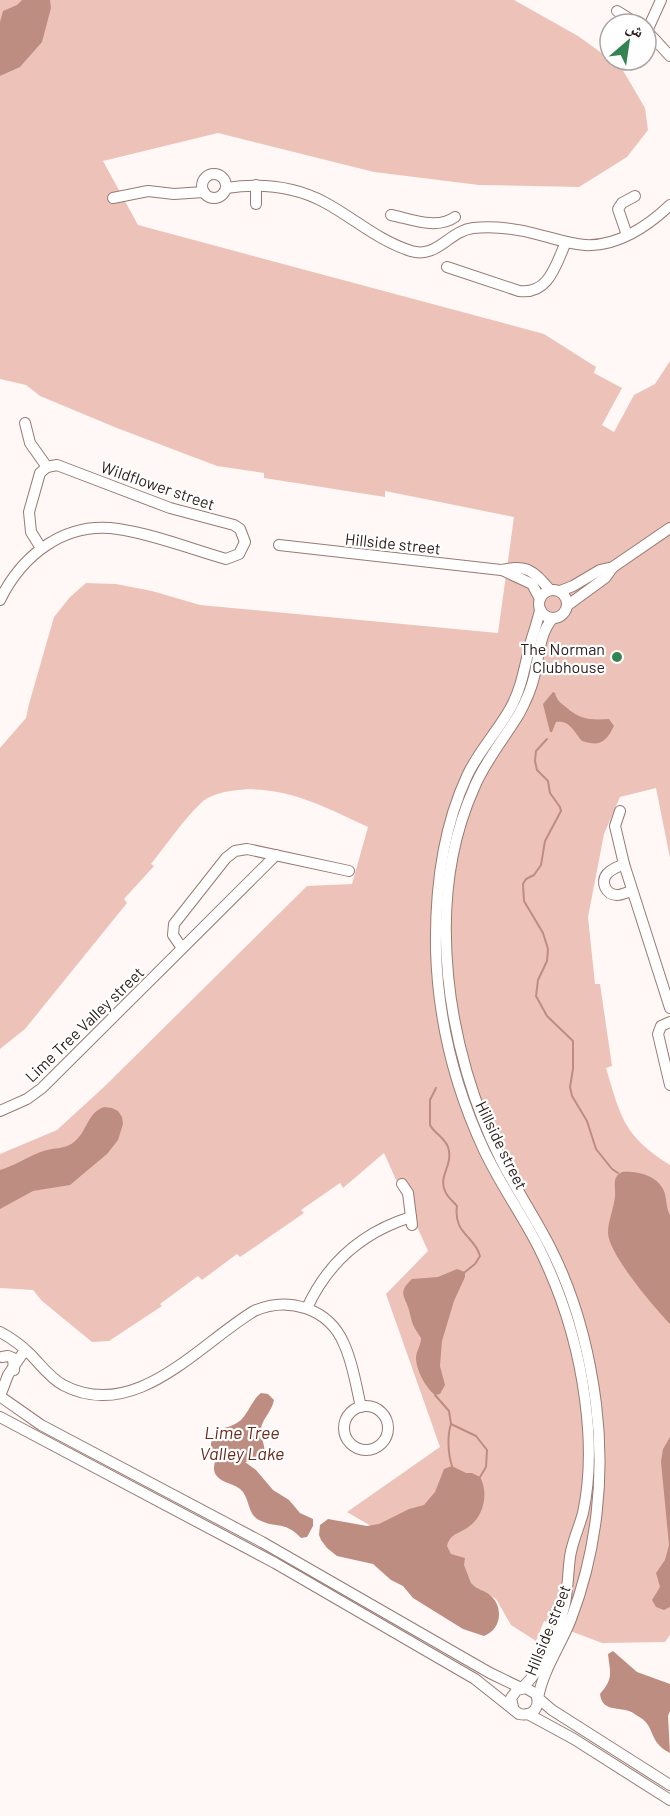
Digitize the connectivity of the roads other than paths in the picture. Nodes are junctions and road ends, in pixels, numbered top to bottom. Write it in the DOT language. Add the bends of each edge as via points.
graph roads {
  1 [pos="658,43"];
  2 [pos="670,56"];
  3 [pos="256,185"];
  4 [pos="226,188"];
  5 [pos="204,192"];
  6 [pos="634,195"];
  7 [pos="112,198"];
  8 [pos="256,204"];
  9 [pos="670,205"];
  10 [pos="391,215"];
  11 [pos="455,217"];
  12 [pos="441,223"];
  13 [pos="627,235"];
  14 [pos="451,238"];
  15 [pos="566,242"];
  16 [pos="447,267"];
  17 [pos="25,423"];
  18 [pos="47,467"];
  19 [pos="670,528"];
  20 [pos="279,545"];
  21 [pos="41,548"];
  22 [pos="613,567"];
  23 [pos="527,575"];
  24 [pos="555,590"];
  25 [pos="0,600"];
  26 [pos="540,604"];
  27 [pos="568,605"];
  28 [pos="553,618"];
  29 [pos="620,811"];
  30 [pos="276,855"];
  31 [pos="624,864"];
  32 [pos="349,871"];
  33 [pos="632,891"];
  34 [pos="442,921"];
  35 [pos="182,948"];
  36 [pos="670,1008"];
  37 [pos="670,1022"];
  38 [pos="670,1085"];
  39 [pos="0,1111"];
  40 [pos="402,1184"];
  41 [pos="307,1308"];
  42 [pos="0,1332"];
  43 [pos="12,1340"];
  44 [pos="25,1350"];
  45 [pos="1,1359"];
  46 [pos="15,1366"];
  47 [pos="1,1394"];
  48 [pos="0,1405"];
  49 [pos="361,1407"];
  50 [pos="0,1417"];
  51 [pos="571,1554"];
  52 [pos="589,1557"];
  53 [pos="521,1688"];
  54 [pos="538,1698"];
  55 [pos="513,1707"];
  56 [pos="528,1714"];
  57 [pos="670,1785"];
  58 [pos="670,1800"];
  1 -- 2 [label="street"];
  3 -- 4 [label="street"];
  3 -- 8 [label="street"];
  3 -- 14 [label="street" via="315,197 368,231 412,251 434,250"];
  4 -- 5 [label="street" via="216,198"];
  4 -- 5 [label="street" via="225,180 214,174 204,180"];
  5 -- 7 [label="street" via="152,191"];
  6 -- 13 [label="street" via="618,210"];
  9 -- 13 [label="street"];
  10 -- 12 [label="street"];
  11 -- 12 [label="street"];
  12 -- 14 [label="street"];
  13 -- 15 [label="street" via="598,245"];
  14 -- 15 [label="street" via="473,228 504,229"];
  15 -- 16 [label="street" via="547,281 531,291 519,291"];
  17 -- 18 [label="street" via="30,443"];
  18 -- 21 [label="street" via="38,477 28,517 31,532"];
  18 -- 21 [label="street, Wildflower street" via="62,466 170,508 234,525 240,528 245,542 239,554 226,559 129,531 95,528 61,537"];
  19 -- 22 [label="street"];
  20 -- 23 [label="street, Hillside street"];
  21 -- 25 [label="street, Wildflower street" via="20,568"];
  22 -- 24 [label="street"];
  22 -- 27 [label="street, Hillside street" via="605,578"];
  23 -- 24 [label="street"];
  23 -- 26 [label="street"];
  24 -- 26 [label="street" via="546,591"];
  24 -- 27 [label="street" via="566,597"];
  26 -- 28 [label="street" via="545,616"];
  26 -- 34 [label="street, Hillside street" via="516,697 475,761 456,803 443,852"];
  27 -- 28 [label="street, Hillside street" via="564,613"];
  28 -- 34 [label="street, Hillside street" via="545,630 528,696 482,770 466,806"];
  29 -- 31 [label="street" via="615,825"];
  30 -- 32 [label="street"];
  30 -- 35 [label="street, Lime Tree Valley street"];
  30 -- 35 [label="street" via="247,849 226,858 174,924 173,935"];
  31 -- 33 [label="street"];
  31 -- 33 [label="street" via="608,872 604,885 614,895"];
  33 -- 36 [label="street"];
  34 -- 51 [label="street, Hillside street" via="438,973 443,1020 460,1090 489,1161 548,1268 578,1355 588,1424 589,1470 583,1513"];
  34 -- 52 [label="street, Hillside street" via="453,1014 471,1086 502,1162 558,1263 588,1353 599,1449 596,1514"];
  35 -- 39 [label="street, Lime Tree Valley street" via="42,1088"];
  37 -- 38 [label="street" via="661,1026 658,1034"];
  40 -- 41 [label="street" via="408,1193 412,1221 375,1232 343,1255 326,1274"];
  41 -- 44 [label="street" via="288,1304 262,1307 164,1376 119,1395 88,1394 65,1386"];
  41 -- 49 [label="street" via="328,1321 339,1335"];
  42 -- 43 [label="street"];
  43 -- 44 [label="street"];
  43 -- 45 [label="street"];
  44 -- 46 [label="street"];
  45 -- 46 [label="street" via="10,1356"];
  46 -- 47 [label="street"];
  47 -- 48 [label="street"];
  47 -- 53 [label="street" via="41,1425 252,1537"];
  49 -- 49 [label="street" via="349,1415 344,1429 354,1446 368,1450 385,1439 387,1425 380,1412"];
  50 -- 55 [label="street" via="285,1569 475,1679"];
  51 -- 52 [label="street" via="581,1550"];
  51 -- 53 [label="street, Hillside street" via="558,1626 535,1674"];
  52 -- 54 [label="street, Hillside street" via="571,1619"];
  53 -- 54 [label="street" via="530,1689"];
  53 -- 55 [label="street" via="513,1694"];
  54 -- 56 [label="street" via="535,1710"];
  54 -- 57 [label="street"];
  55 -- 56 [label="street" via="519,1714"];
  56 -- 58 [label="street"];
}
